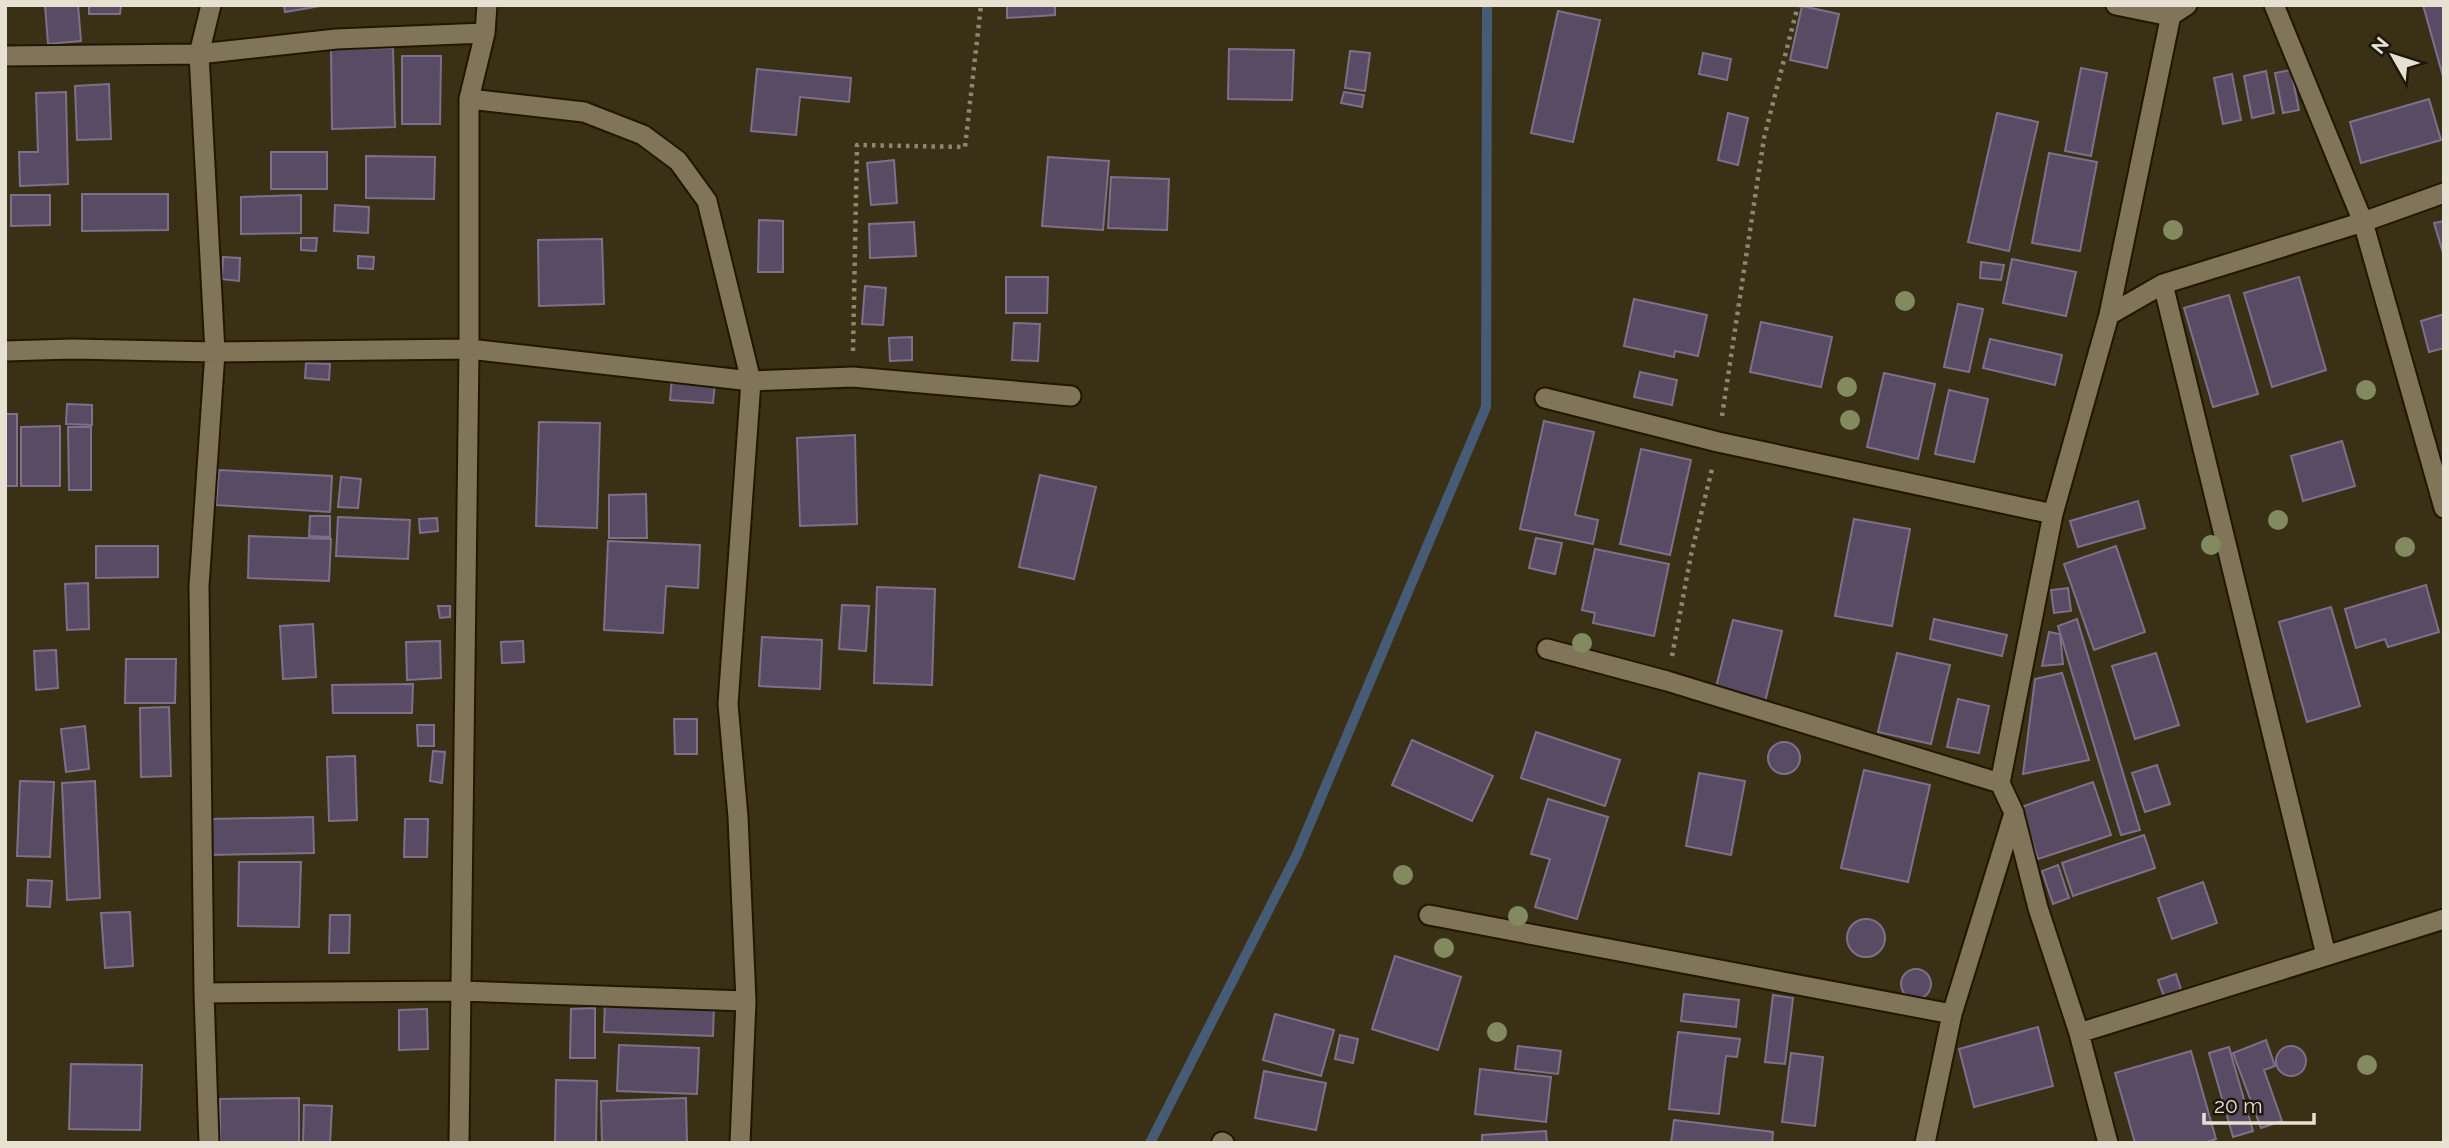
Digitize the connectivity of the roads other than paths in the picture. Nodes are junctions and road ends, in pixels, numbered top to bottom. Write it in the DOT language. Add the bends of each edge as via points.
graph roads {
  1 [pos="211,5"];
  2 [pos="487,5"];
  3 [pos="2116,5"];
  4 [pos="2188,5"];
  5 [pos="2274,5"];
  6 [pos="2172,11"];
  7 [pos="485,33"];
  8 [pos="199,54"];
  9 [pos="5,56"];
  10 [pos="469,99"];
  11 [pos="2444,193"];
  12 [pos="2363,222"];
  13 [pos="2163,284"];
  14 [pos="2109,315"];
  15 [pos="469,349"];
  16 [pos="5,351"];
  17 [pos="215,352"];
  18 [pos="751,381"];
  19 [pos="1071,396"];
  20 [pos="1545,398"];
  21 [pos="2444,508"];
  22 [pos="2053,514"];
  23 [pos="1547,649"];
  24 [pos="2000,783"];
  25 [pos="2014,813"];
  26 [pos="1429,915"];
  27 [pos="2444,919"];
  28 [pos="2326,955"];
  29 [pos="461,991"];
  30 [pos="204,993"];
  31 [pos="746,1001"];
  32 [pos="1952,1014"];
  33 [pos="2079,1033"];
  34 [pos="209,1143"];
  35 [pos="459,1143"];
  36 [pos="740,1143"];
  37 [pos="1926,1143"];
  38 [pos="2108,1143"];
  1 -- 8 [label="street"];
  2 -- 7 [label="street"];
  3 -- 6 [label="street"];
  4 -- 6 [label="street"];
  5 -- 12 [label="street"];
  6 -- 14 [label="street"];
  7 -- 8 [label="street" via="336,38"];
  7 -- 10 [label="street"];
  8 -- 9 [label="street"];
  8 -- 17 [label="street"];
  10 -- 15 [label="street"];
  10 -- 18 [label="street" via="584,113 643,135 678,162 707,201"];
  11 -- 12 [label="street"];
  12 -- 13 [label="street"];
  12 -- 21 [label="street"];
  13 -- 14 [label="street"];
  13 -- 28 [label="street"];
  14 -- 22 [label="street"];
  15 -- 17 [label="street"];
  15 -- 18 [label="street"];
  15 -- 29 [label="street"];
  16 -- 17 [label="street"];
  17 -- 30 [label="street" via="199,586"];
  18 -- 19 [label="street" via="853,377"];
  18 -- 31 [label="street" via="728,704"];
  20 -- 22 [label="street" via="1718,442"];
  22 -- 24 [label="street"];
  23 -- 24 [label="street"];
  24 -- 25 [label="street"];
  25 -- 32 [label="street"];
  25 -- 33 [label="street" via="2038,908"];
  26 -- 32 [label="street"];
  27 -- 28 [label="street"];
  28 -- 33 [label="street"];
  29 -- 30 [label="street"];
  29 -- 31 [label="street"];
  29 -- 35 [label="street"];
  30 -- 34 [label="street"];
  31 -- 36 [label="street"];
  32 -- 37 [label="street"];
  33 -- 38 [label="street"];
}
